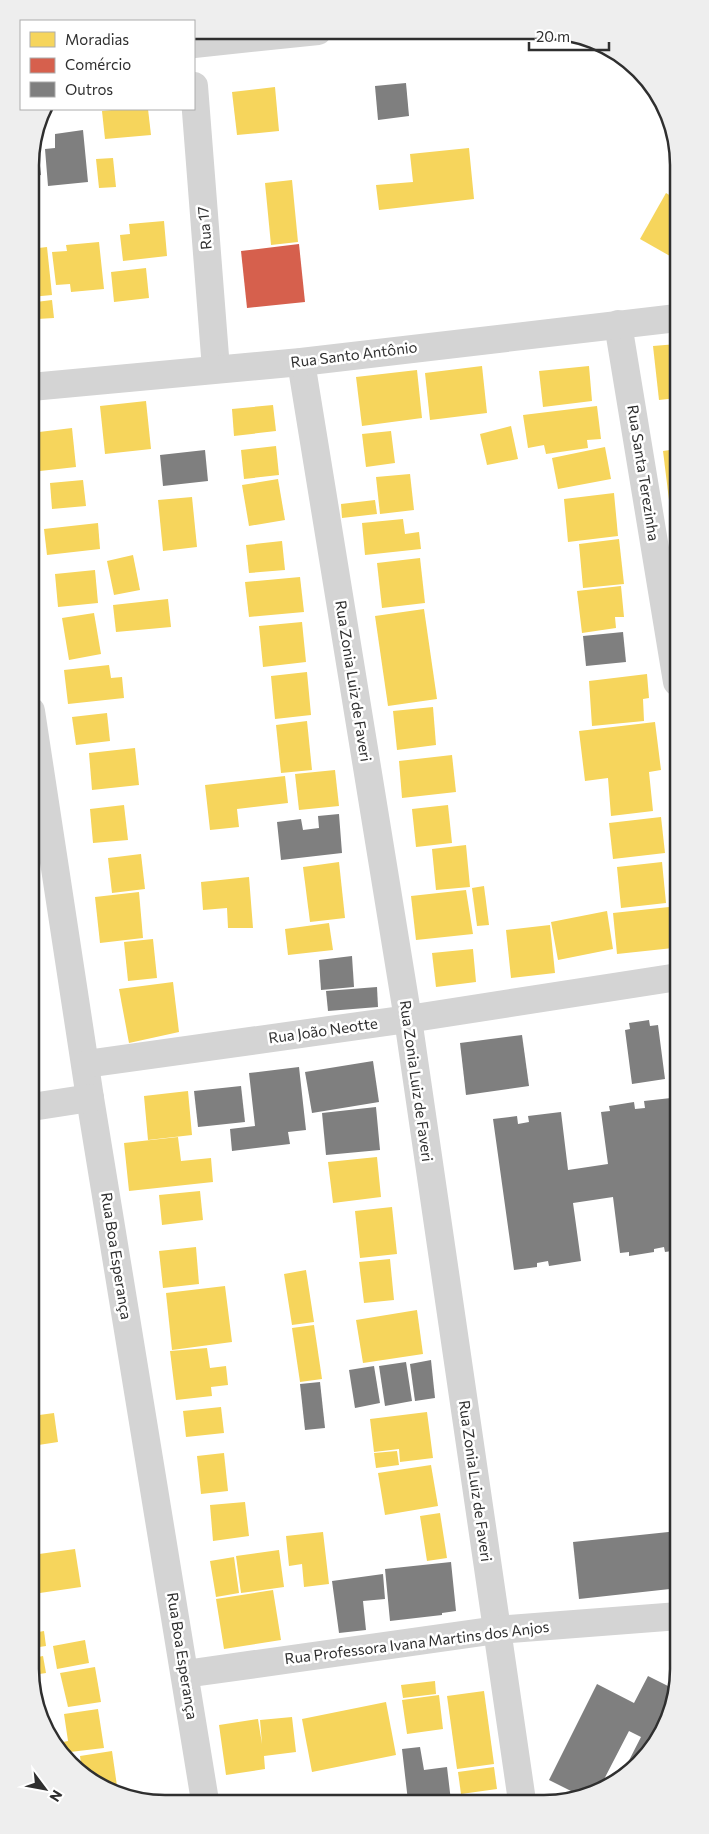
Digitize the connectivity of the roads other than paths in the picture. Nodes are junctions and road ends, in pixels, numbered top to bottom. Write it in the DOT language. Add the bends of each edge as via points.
graph roads {
  1 [pos="242,39"];
  2 [pos="195,44"];
  3 [pos="195,99"];
  4 [pos="670,319"];
  5 [pos="618,324"];
  6 [pos="302,362"];
  7 [pos="216,369"];
  8 [pos="39,385"];
  9 [pos="670,640"];
  10 [pos="39,762"];
  11 [pos="670,978"];
  12 [pos="408,1020"];
  13 [pos="86,1064"];
  14 [pos="90,1098"];
  15 [pos="39,1106"];
  16 [pos="670,1617"];
  17 [pos="497,1630"];
  18 [pos="185,1674"];
  19 [pos="203,1795"];
  20 [pos="521,1795"];
  1 -- 2 [label="street"];
  3 -- 7 [label="street, Rua 17"];
  4 -- 5 [label="street, Rua Santo Antônio"];
  5 -- 6 [label="street, Rua Santo Antônio"];
  5 -- 9 [label="street, Rua Santa Terezinha"];
  6 -- 7 [label="street, Rua Santo Antônio"];
  6 -- 12 [label="street, Rua Zonia Luiz de Faveri"];
  7 -- 8 [label="street, Rua Santo Antônio"];
  10 -- 13 [label="street, Rua Boa Esperança"];
  11 -- 12 [label="street, Rua João Neotte"];
  12 -- 13 [label="street, Rua João Neotte"];
  12 -- 17 [label="street, Rua Zonia Luiz de Faveri"];
  13 -- 14 [label="street, Rua Boa Esperança"];
  14 -- 15 [label="street"];
  14 -- 18 [label="street, Rua Boa Esperança"];
  16 -- 17 [label="street, Rua Professora Ivana Martins dos Anjos"];
  17 -- 18 [label="street, Rua Professora Ivana Martins dos Anjos"];
  17 -- 20 [label="street, Rua Zonia Luiz de Faveri"];
  18 -- 19 [label="street, Rua Boa Esperança"];
}
